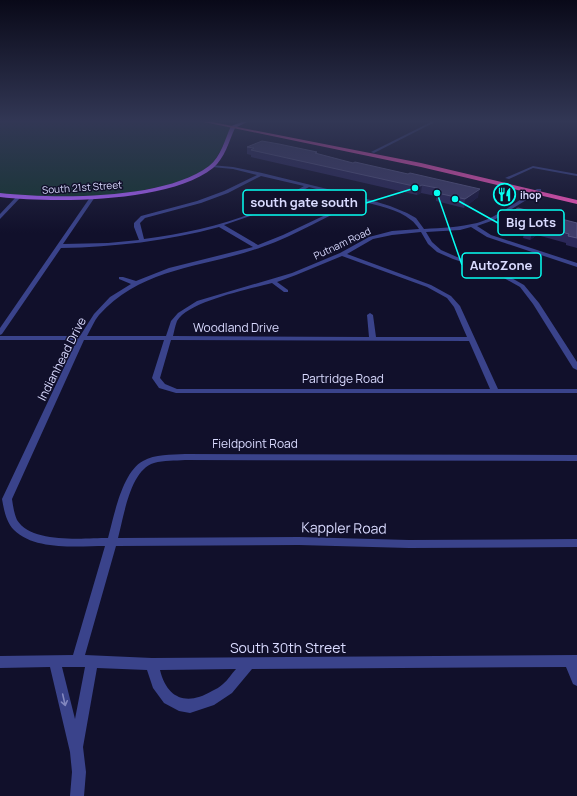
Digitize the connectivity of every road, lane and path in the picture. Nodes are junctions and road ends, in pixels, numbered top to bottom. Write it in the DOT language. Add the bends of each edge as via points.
graph roads {
  1 [pos="217,159"];
  2 [pos="395,159"];
  3 [pos="402,159"];
  4 [pos="212,166"];
  5 [pos="262,174"];
  6 [pos="577,175"];
  7 [pos="507,178"];
  8 [pos="308,186"];
  9 [pos="537,191"];
  10 [pos="0,195"];
  11 [pos="93,197"];
  12 [pos="18,198"];
  13 [pos="362,199"];
  14 [pos="577,201"];
  15 [pos="0,216"];
  16 [pos="220,226"];
  17 [pos="473,226"];
  18 [pos="423,231"];
  19 [pos="142,241"];
  20 [pos="60,246"];
  21 [pos="258,247"];
  22 [pos="342,254"];
  23 [pos="577,265"];
  24 [pos="121,278"];
  25 [pos="273,282"];
  26 [pos="135,284"];
  27 [pos="286,291"];
  28 [pos="370,315"];
  29 [pos="0,333"];
  30 [pos="0,338"];
  31 [pos="82,338"];
  32 [pos="169,338"];
  33 [pos="373,338"];
  34 [pos="472,339"];
  35 [pos="577,368"];
  36 [pos="495,391"];
  37 [pos="577,391"];
  38 [pos="577,458"];
  39 [pos="111,543"];
  40 [pos="577,543"];
  41 [pos="76,661"];
  42 [pos="573,661"];
  43 [pos="0,662"];
  44 [pos="55,662"];
  45 [pos="92,662"];
  46 [pos="152,664"];
  47 [pos="248,664"];
  48 [pos="577,680"];
  49 [pos="77,746"];
  50 [pos="77,796"];
  1 -- 4 [label="main road"];
  2 -- 9 [label="highway"];
  3 -- 9 [label="highway"];
  4 -- 5 [label="street"];
  4 -- 11 [label="main road, South 21st Street" via="185,180 168,185"];
  5 -- 8 [label="street"];
  5 -- 19 [label="street" via="199,202 144,217 137,223"];
  6 -- 7 [label="street" via="533,167"];
  8 -- 13 [label="street"];
  8 -- 16 [label="street" via="250,216"];
  9 -- 14 [label="highway"];
  9 -- 17 [label="street, Putnam Road" via="492,219"];
  10 -- 12 [label="main road, South 21st Street"];
  11 -- 12 [label="main road, South 21st Street"];
  11 -- 20 [label="street"];
  12 -- 15 [label="street"];
  13 -- 18 [label="street" via="406,214 414,219"];
  13 -- 21 [label="street, Indianhead Drive"];
  16 -- 19 [label="street"];
  16 -- 21 [label="street"];
  17 -- 18 [label="street, Putnam Road"];
  17 -- 23 [label="street" via="489,236"];
  18 -- 22 [label="street, Putnam Road" via="371,238"];
  18 -- 35 [label="street" via="430,243 439,251 497,272 522,286 536,303"];
  19 -- 20 [label="street"];
  20 -- 29 [label="street"];
  21 -- 26 [label="street, Indianhead Drive" via="176,268"];
  22 -- 25 [label="street, Putnam Road"];
  22 -- 34 [label="street" via="443,293 457,306"];
  24 -- 26 [label="street"];
  25 -- 27 [label="street"];
  25 -- 32 [label="street, Putnam Road" via="210,298 189,307 174,321"];
  26 -- 31 [label="street, Indianhead Drive" via="120,292 96,315"];
  28 -- 33 [label="street"];
  30 -- 31 [label="street, Woodland Drive"];
  31 -- 32 [label="street, Woodland Drive"];
  31 -- 39 [label="street, Indianhead Drive" via="7,499 8,513 15,525 26,535 39,540"];
  32 -- 33 [label="street, Woodland Drive"];
  32 -- 36 [label="street, Partridge Road" via="156,378 160,384 173,390"];
  33 -- 34 [label="street, Woodland Drive"];
  34 -- 36 [label="street"];
  36 -- 37 [label="street, Partridge Road"];
  38 -- 39 [label="street, Fieldpoint Road" via="154,459 135,470"];
  39 -- 40 [label="street, Kappler Road"];
  39 -- 41 [label="street, Fieldpoint Road"];
  41 -- 44 [label="street, South 30th Street"];
  41 -- 45 [label="street, South 30th Street"];
  42 -- 47 [label="street, South 30th Street"];
  42 -- 48 [label="street"];
  43 -- 44 [label="street, South 30th Street"];
  44 -- 49 [label="street, one-way"];
  45 -- 46 [label="street, South 30th Street"];
  45 -- 49 [label="street"];
  46 -- 47 [label="street, South 30th Street"];
  46 -- 47 [label="street" via="157,684 165,693 179,704 190,706 209,700 227,689"];
  49 -- 50 [label="street" via="80,767"];
}
